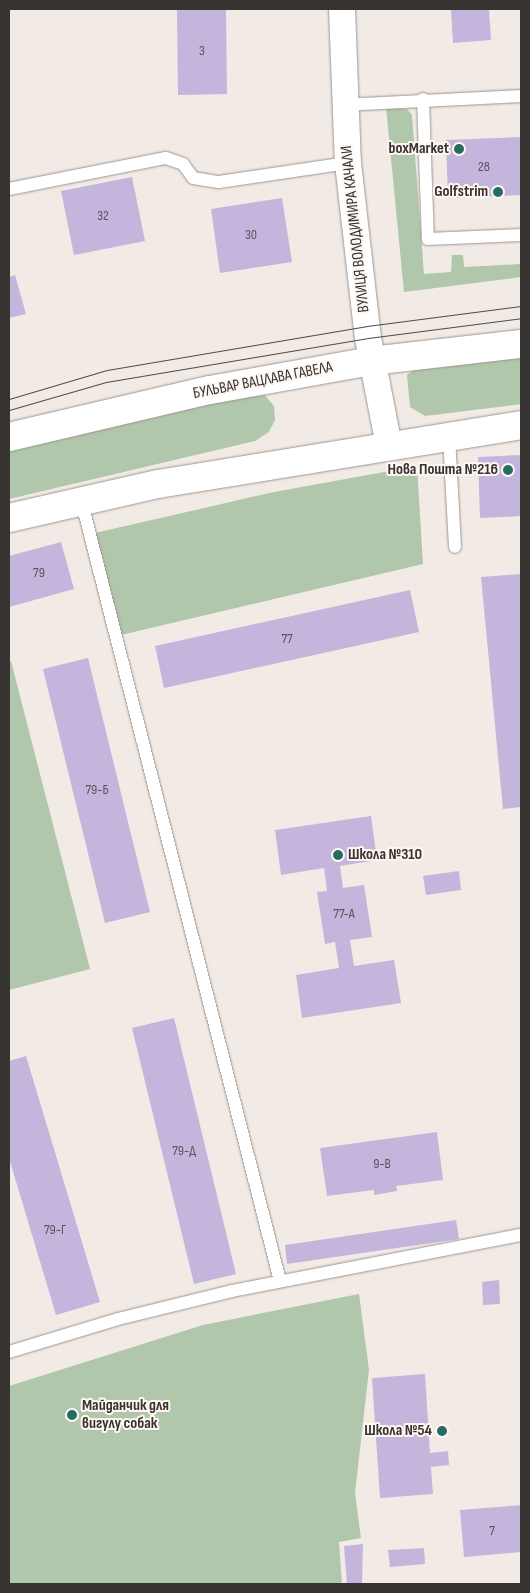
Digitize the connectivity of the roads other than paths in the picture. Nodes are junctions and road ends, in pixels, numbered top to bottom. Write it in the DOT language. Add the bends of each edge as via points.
graph roads {
  1 [pos="342,9"];
  2 [pos="521,96"];
  3 [pos="423,99"];
  4 [pos="344,105"];
  5 [pos="348,163"];
  6 [pos="9,189"];
  7 [pos="521,234"];
  8 [pos="521,344"];
  9 [pos="372,361"];
  10 [pos="521,425"];
  11 [pos="449,436"];
  12 [pos="9,437"];
  13 [pos="389,446"];
  14 [pos="82,503"];
  15 [pos="9,518"];
  16 [pos="455,547"];
  17 [pos="521,1235"];
  18 [pos="280,1281"];
  19 [pos="9,1352"];
  1 -- 4 [label="street, ВУЛИЦЯ ВОЛОДИМИРА КАЧАЛИ"];
  2 -- 3 [label="lane"];
  3 -- 4 [label="lane"];
  3 -- 7 [label="lane" via="428,239"];
  4 -- 5 [label="street, ВУЛИЦЯ ВОЛОДИМИРА КАЧАЛИ"];
  5 -- 6 [label="lane" via="219,182 193,178 183,164 166,158"];
  5 -- 9 [label="street, ВУЛИЦЯ ВОЛОДИМИРА КАЧАЛИ"];
  8 -- 9 [label="main road, БУЛЬВАР ВАЦЛАВА ГАВЕЛА"];
  9 -- 12 [label="main road, БУЛЬВАР ВАЦЛАВА ГАВЕЛА" via="210,390"];
  9 -- 13 [label="street, ВУЛИЦЯ ВОЛОДИМИРА КАЧАЛИ"];
  10 -- 11 [label="main road"];
  11 -- 13 [label="main road"];
  11 -- 16 [label="lane"];
  13 -- 14 [label="main road" via="158,484"];
  14 -- 15 [label="main road"];
  14 -- 18 [label="lane"];
  17 -- 18 [label="lane"];
  18 -- 19 [label="lane" via="118,1319"];
}
